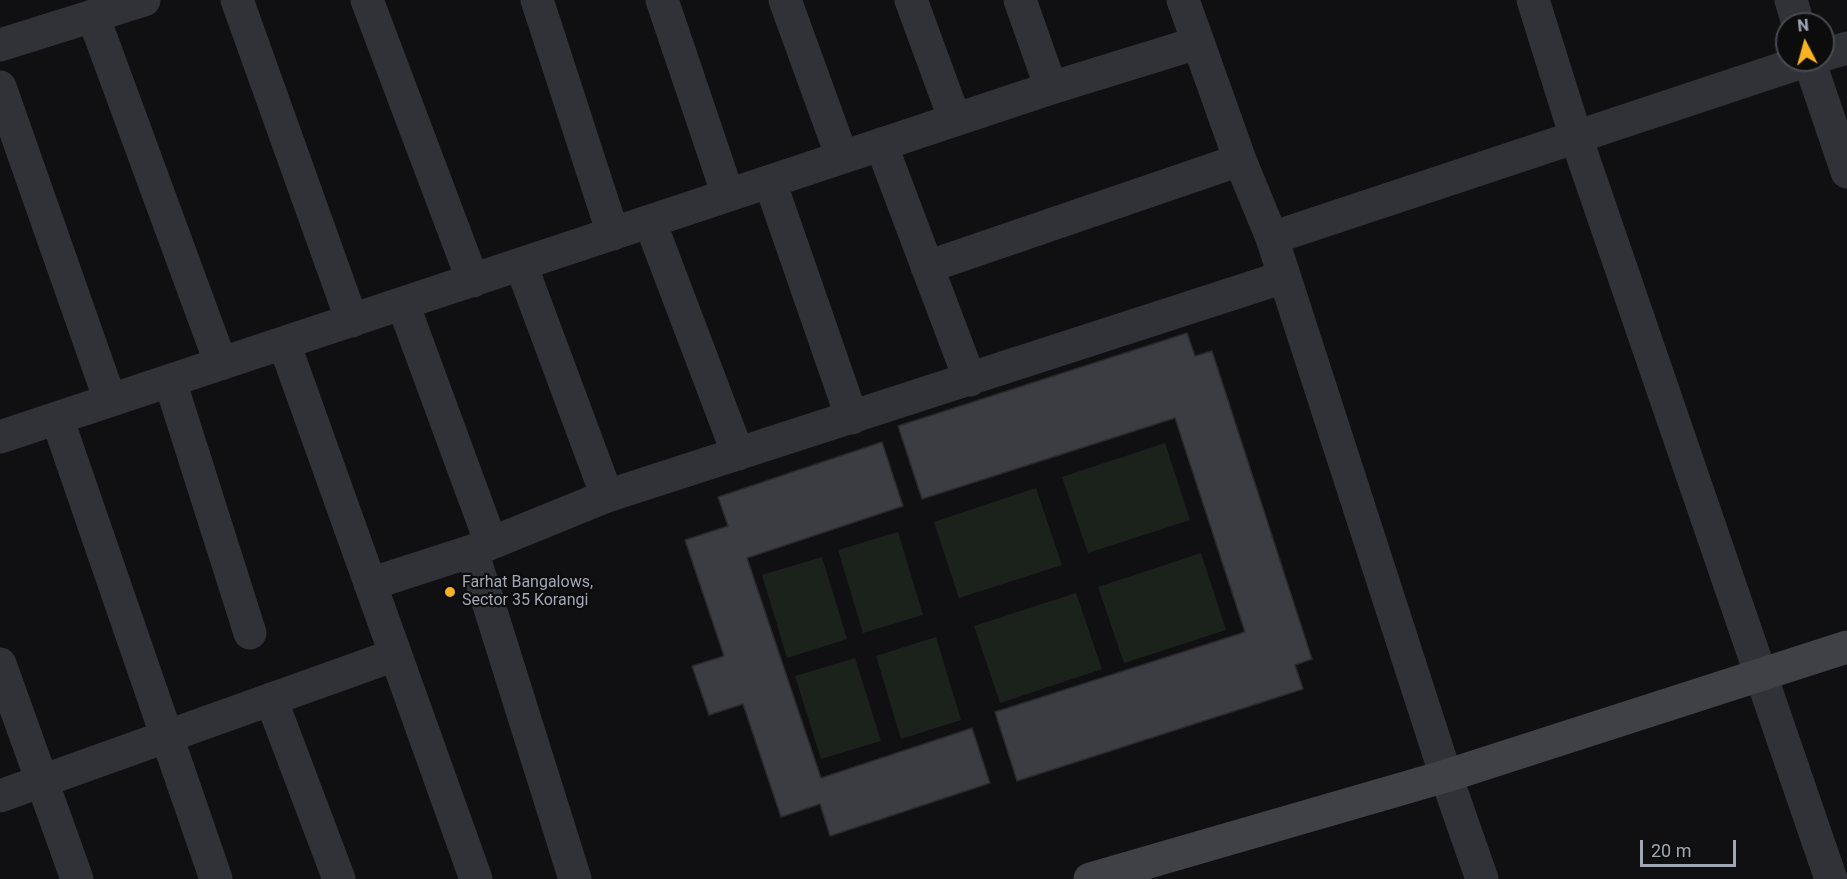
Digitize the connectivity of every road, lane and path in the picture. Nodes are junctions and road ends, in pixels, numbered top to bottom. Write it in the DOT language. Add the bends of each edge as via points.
graph roads {
  1 [pos="144,0"];
  2 [pos="237,0"];
  3 [pos="367,0"];
  4 [pos="537,0"];
  5 [pos="662,0"];
  6 [pos="785,0"];
  7 [pos="912,0"];
  8 [pos="1020,0"];
  9 [pos="1183,0"];
  10 [pos="1533,0"];
  11 [pos="93,16"];
  12 [pos="1197,43"];
  13 [pos="0,45"];
  14 [pos="1775,71"];
  15 [pos="1813,72"];
  16 [pos="0,87"];
  17 [pos="1051,88"];
  18 [pos="955,120"];
  19 [pos="1576,137"];
  20 [pos="881,144"];
  21 [pos="842,158"];
  22 [pos="1240,160"];
  23 [pos="1847,172"];
  24 [pos="770,182"];
  25 [pos="728,195"];
  26 [pos="650,222"];
  27 [pos="613,234"];
  28 [pos="1272,238"];
  29 [pos="521,265"];
  30 [pos="927,267"];
  31 [pos="1284,277"];
  32 [pos="473,281"];
  33 [pos="403,304"];
  34 [pos="352,321"];
  35 [pos="284,343"];
  36 [pos="221,364"];
  37 [pos="970,380"];
  38 [pos="170,381"];
  39 [pos="110,400"];
  40 [pos="57,418"];
  41 [pos="852,418"];
  42 [pos="0,437"];
  43 [pos="738,454"];
  44 [pos="607,496"];
  45 [pos="482,547"];
  46 [pos="370,584"];
  47 [pos="250,633"];
  48 [pos="1847,647"];
  49 [pos="396,655"];
  50 [pos="0,664"];
  51 [pos="1759,675"];
  52 [pos="271,699"];
  53 [pos="167,737"];
  54 [pos="1446,776"];
  55 [pos="42,781"];
  56 [pos="0,796"];
  57 [pos="1100,878"];
  58 [pos="77,879"];
  59 [pos="216,879"];
  60 [pos="339,879"];
  61 [pos="476,879"];
  62 [pos="575,879"];
  63 [pos="1482,879"];
  64 [pos="1831,879"];
  1 -- 11 [label="street"];
  2 -- 34 [label="street"];
  3 -- 32 [label="street"];
  4 -- 27 [label="street"];
  5 -- 25 [label="street"];
  6 -- 21 [label="street"];
  7 -- 18 [label="street"];
  8 -- 17 [label="street"];
  9 -- 12 [label="street"];
  10 -- 19 [label="street"];
  11 -- 13 [label="street"];
  11 -- 36 [label="street"];
  12 -- 17 [label="street"];
  12 -- 22 [label="street"];
  14 -- 19 [label="street"];
  15 -- 23 [label="street"];
  16 -- 39 [label="street"];
  17 -- 18 [label="street"];
  18 -- 20 [label="street"];
  19 -- 28 [label="street"];
  19 -- 51 [label="street"];
  20 -- 21 [label="street"];
  20 -- 30 [label="street"];
  21 -- 24 [label="street"];
  22 -- 28 [label="street"];
  22 -- 30 [label="street"];
  24 -- 25 [label="street"];
  24 -- 41 [label="street"];
  25 -- 26 [label="street"];
  26 -- 27 [label="street"];
  26 -- 43 [label="street"];
  27 -- 29 [label="street"];
  28 -- 31 [label="street"];
  29 -- 32 [label="street"];
  29 -- 44 [label="street"];
  30 -- 37 [label="street"];
  31 -- 37 [label="street"];
  31 -- 54 [label="street"];
  32 -- 33 [label="street"];
  33 -- 34 [label="street"];
  33 -- 45 [label="street"];
  34 -- 35 [label="street"];
  35 -- 36 [label="street"];
  35 -- 46 [label="street"];
  36 -- 38 [label="street"];
  37 -- 41 [label="street"];
  38 -- 39 [label="street"];
  38 -- 47 [label="street"];
  39 -- 40 [label="street"];
  40 -- 42 [label="street"];
  40 -- 53 [label="street"];
  41 -- 43 [label="street"];
  43 -- 44 [label="street"];
  44 -- 45 [label="street"];
  45 -- 46 [label="street"];
  45 -- 62 [label="street"];
  46 -- 49 [label="street"];
  48 -- 51 [label="street"];
  49 -- 52 [label="street"];
  49 -- 61 [label="street"];
  50 -- 55 [label="street"];
  51 -- 54 [label="street"];
  51 -- 64 [label="street"];
  52 -- 53 [label="street"];
  52 -- 60 [label="street"];
  53 -- 55 [label="street"];
  53 -- 59 [label="street"];
  54 -- 57 [label="street"];
  54 -- 63 [label="street"];
  55 -- 56 [label="street"];
  55 -- 58 [label="street"];
}
